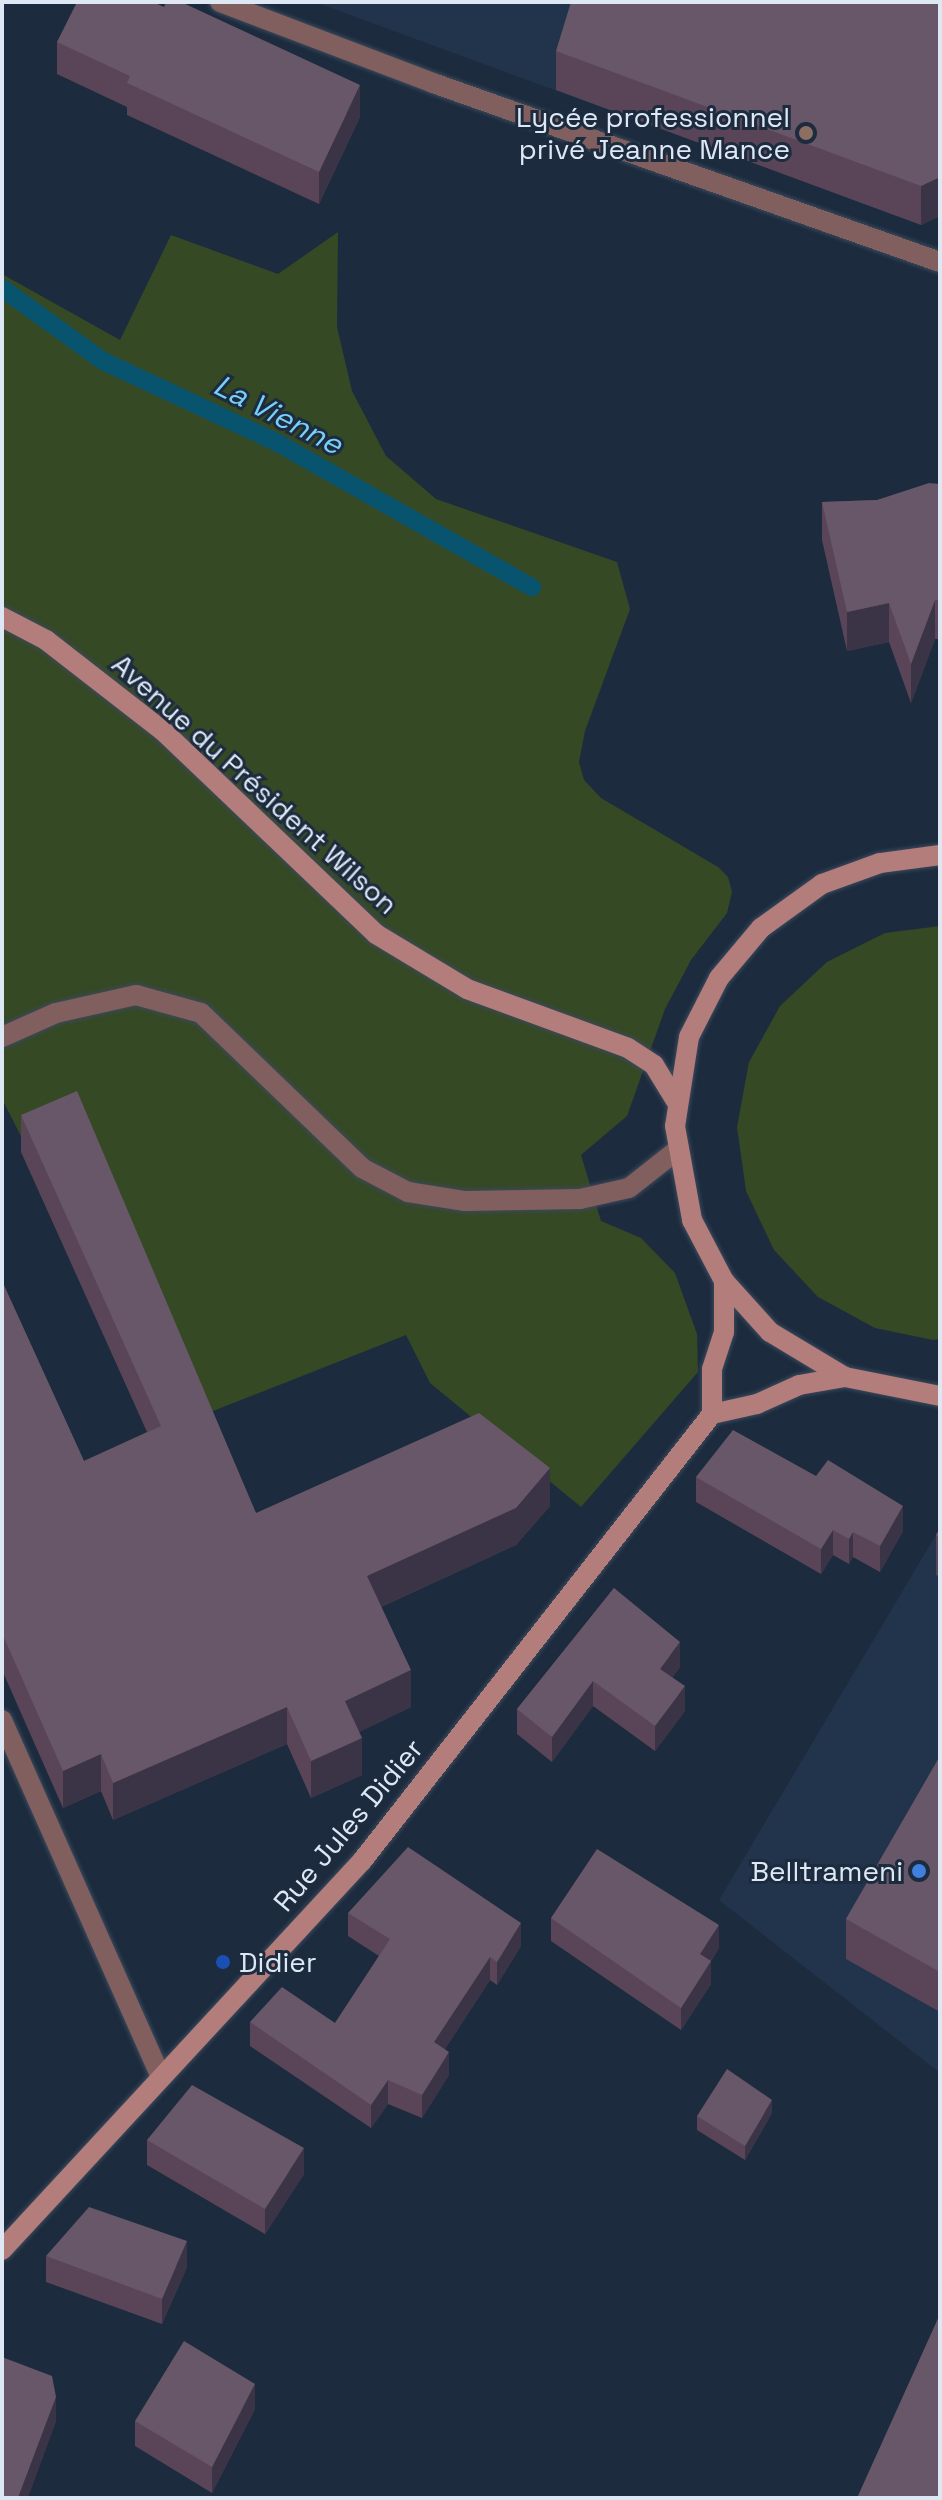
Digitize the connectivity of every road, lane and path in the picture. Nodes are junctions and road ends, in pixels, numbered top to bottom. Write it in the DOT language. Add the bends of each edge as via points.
graph roads {
  1 [pos="220,2"];
  2 [pos="940,262"];
  3 [pos="2,617"];
  4 [pos="940,855"];
  5 [pos="2,1037"];
  6 [pos="676,1101"];
  7 [pos="676,1151"];
  8 [pos="724,1281"];
  9 [pos="845,1377"];
  10 [pos="940,1396"];
  11 [pos="712,1414"];
  12 [pos="2,1720"];
  13 [pos="161,2077"];
  14 [pos="2,2250"];
  1 -- 2 [label="street"];
  3 -- 6 [label="street, Avenue du Président Wilson" via="58,648 163,731 376,934 467,989 628,1048 654,1065"];
  4 -- 6 [label="street" via="880,863 822,884 761,928 719,978 689,1037"];
  5 -- 7 [label="street" via="56,1013 136,995 201,1013 362,1168 408,1192 465,1201 580,1199 629,1188"];
  6 -- 7 [label="street"];
  7 -- 8 [label="street" via="692,1220"];
  8 -- 9 [label="street" via="770,1332"];
  8 -- 11 [label="street" via="724,1332 712,1369"];
  9 -- 10 [label="street"];
  9 -- 11 [label="street" via="799,1385 757,1404"];
  11 -- 13 [label="street, Rue Jules Didier" via="362,1861"];
  12 -- 13 [label="street"];
  13 -- 14 [label="street, Rue Jules Didier"];
}
